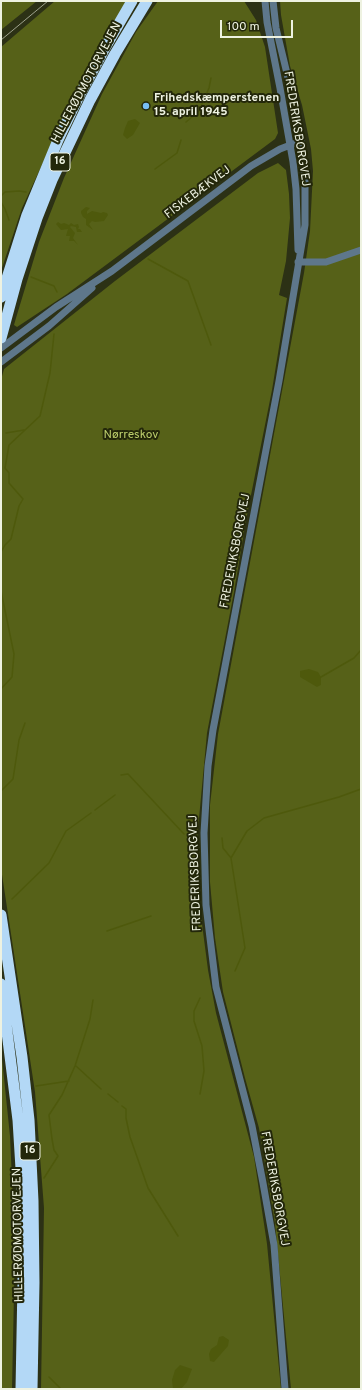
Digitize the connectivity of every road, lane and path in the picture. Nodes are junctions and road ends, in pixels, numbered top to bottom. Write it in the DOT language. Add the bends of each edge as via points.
graph roads {
  1 [pos="132,1"];
  2 [pos="147,1"];
  3 [pos="265,1"];
  4 [pos="273,1"];
  5 [pos="301,141"];
  6 [pos="290,144"];
  7 [pos="361,250"];
  8 [pos="298,262"];
  9 [pos="112,270"];
  10 [pos="1,297"];
  11 [pos="1,336"];
  12 [pos="1,348"];
  13 [pos="1,362"];
  14 [pos="1,915"];
  15 [pos="1,984"];
  16 [pos="21,1389"];
  17 [pos="32,1389"];
  18 [pos="286,1389"];
  1 -- 10 [label="highway, HILLERØDMOTORVEJEN / 16" via="80,94 55,147 28,215"];
  2 -- 11 [label="highway, HILLERØDMOTORVEJEN / 16" via="90,100 52,180 37,218"];
  3 -- 6 [label="street, FREDERIKSBORGVEJ"];
  4 -- 5 [label="street, FREDERIKSBORGVEJ" via="276,28"];
  5 -- 6 [label="street, FISKEBÆKVEJ"];
  5 -- 8 [label="street, FREDERIKSBORGVEJ" via="305,178 305,225"];
  6 -- 8 [label="street, FREDERIKSBORGVEJ" via="296,188"];
  6 -- 9 [label="street, FISKEBÆKVEJ" via="251,166"];
  7 -- 8 [label="street" via="326,262"];
  8 -- 18 [label="street, FREDERIKSBORGVEJ" via="279,381 213,730 204,833 206,905 216,987 252,1126 274,1245"];
  9 -- 12 [label="street, FISKEBÆKVEJ"];
  9 -- 13 [label="street, FISKEBÆKVEJ" via="49,326"];
  14 -- 17 [label="highway, HILLERØDMOTORVEJEN / 16" via="29,1120 33,1201"];
  15 -- 16 [label="highway, HILLERØDMOTORVEJEN / 16" via="12,1058 23,1201"];
}
